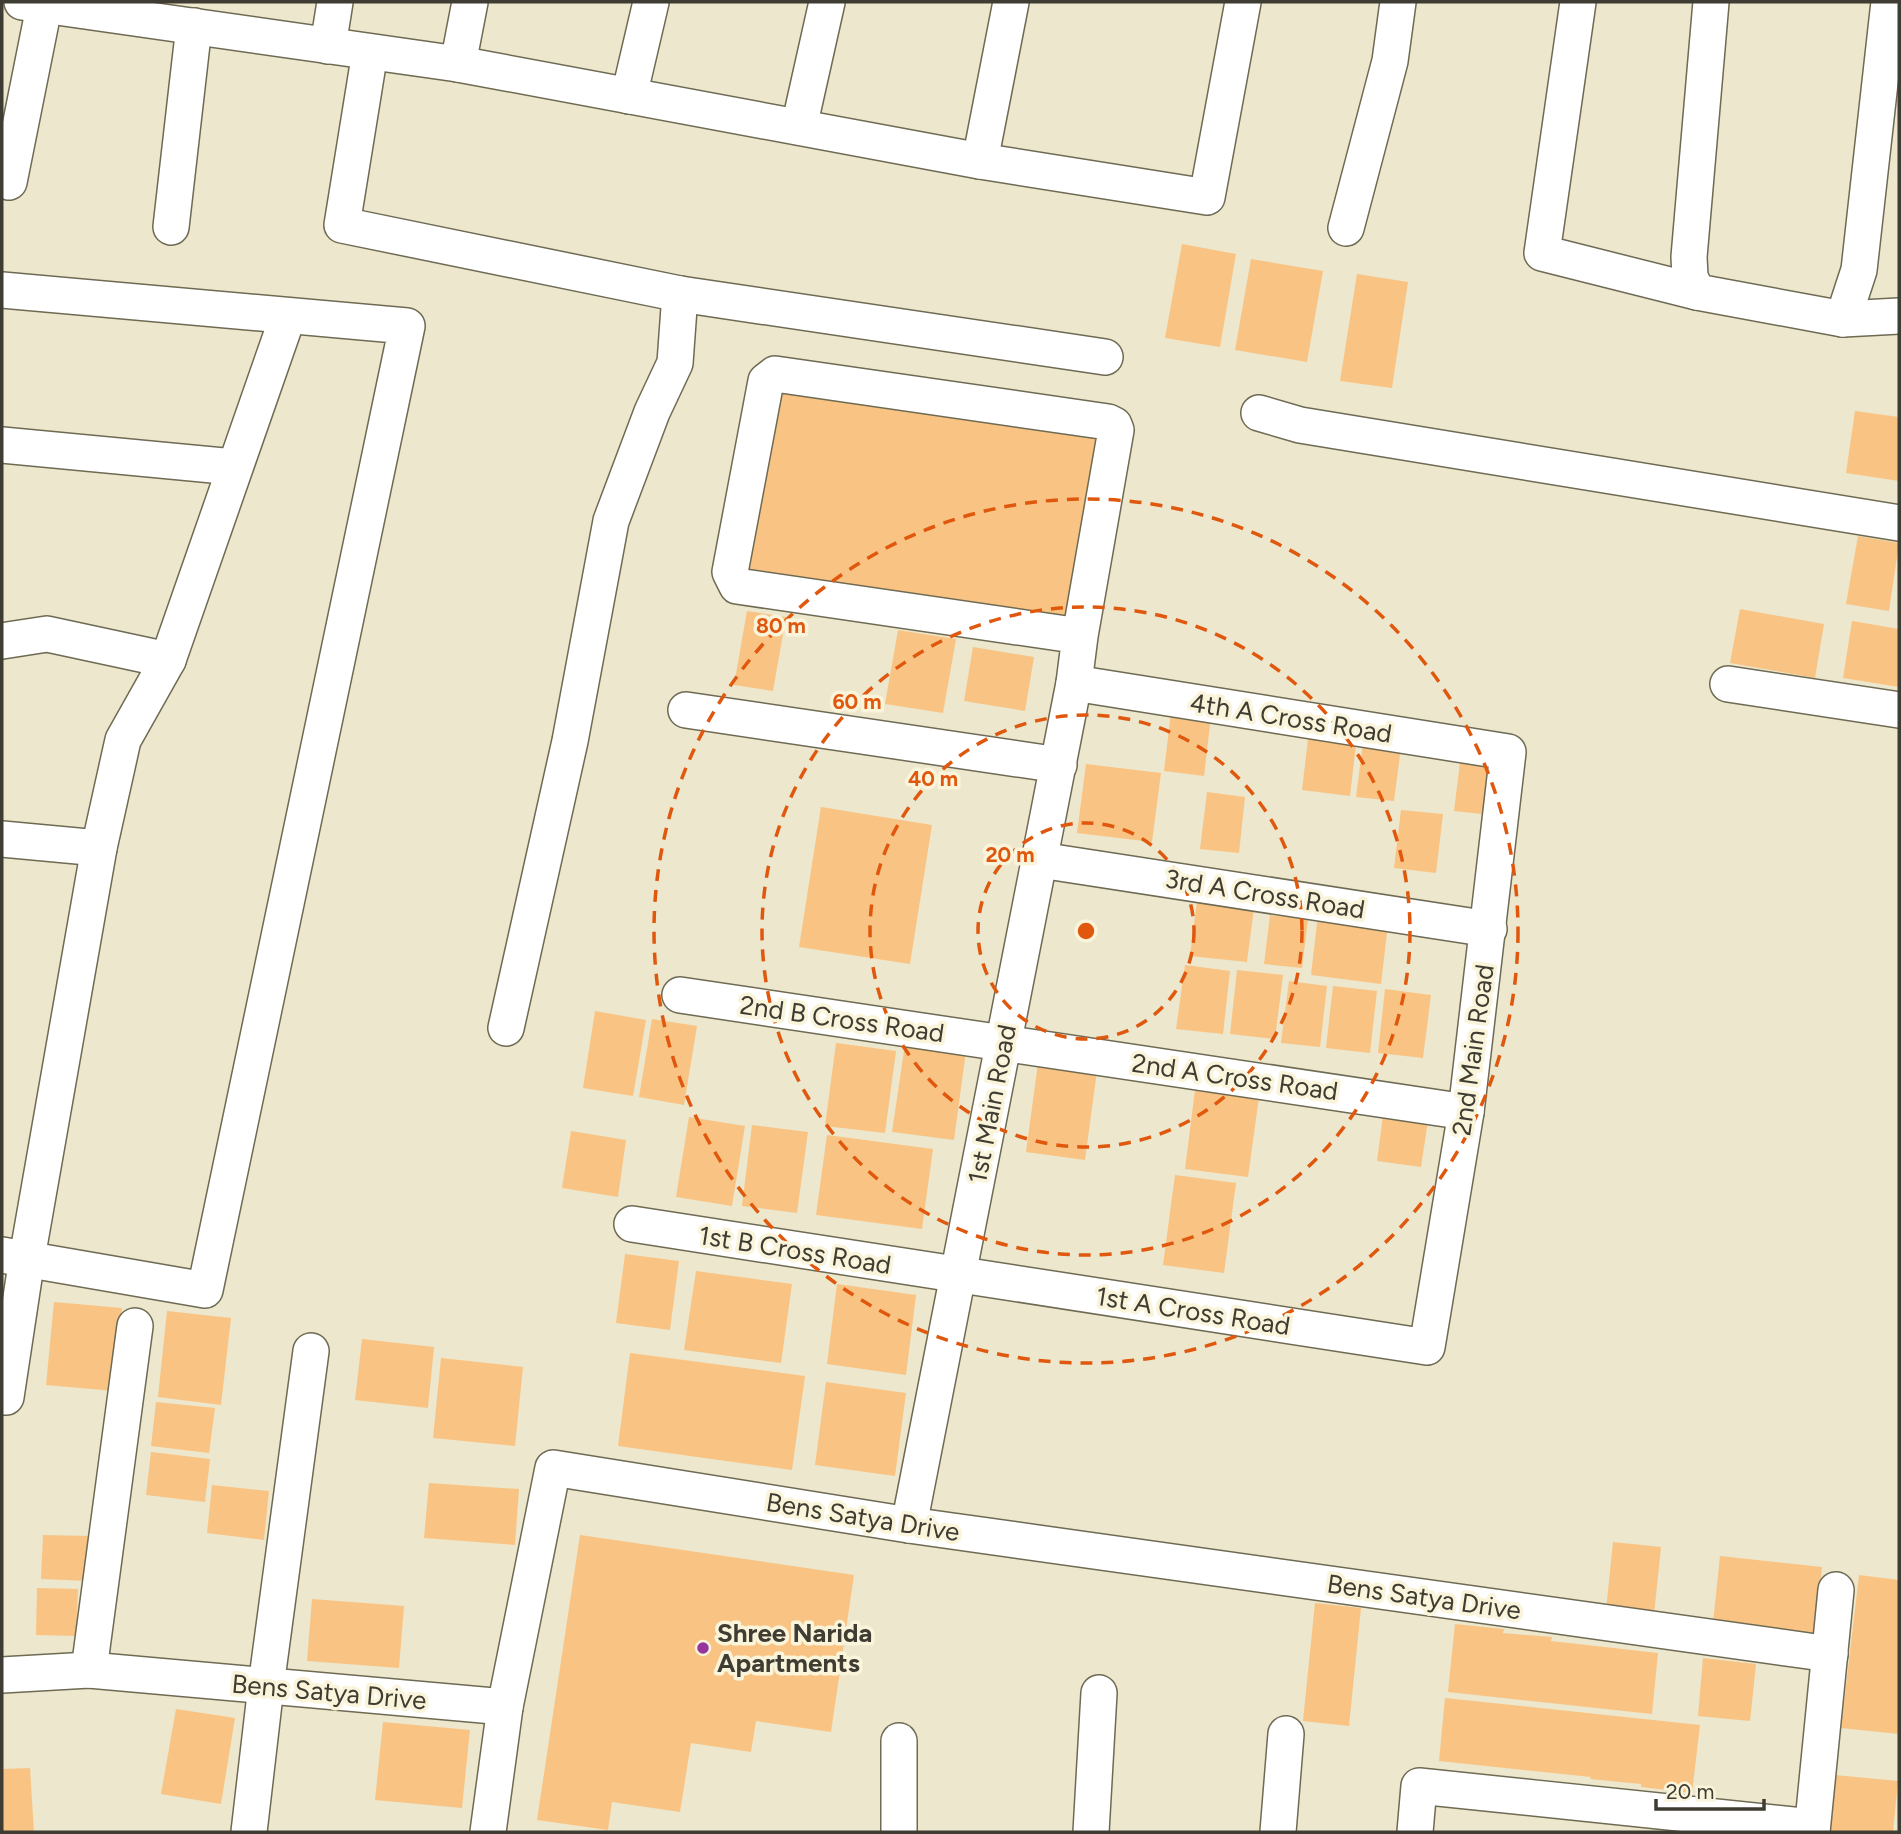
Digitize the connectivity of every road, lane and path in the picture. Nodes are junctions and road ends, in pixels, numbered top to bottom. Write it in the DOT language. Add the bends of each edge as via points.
graph roads {
  1 [pos="335,2"];
  2 [pos="470,2"];
  3 [pos="651,2"];
  4 [pos="827,2"];
  5 [pos="1011,2"];
  6 [pos="1243,2"];
  7 [pos="1398,2"];
  8 [pos="1578,2"];
  9 [pos="1711,2"];
  10 [pos="1889,2"];
  11 [pos="37,3"];
  12 [pos="206,19"];
  13 [pos="328,46"];
  14 [pos="370,52"];
  15 [pos="458,64"];
  16 [pos="629,96"];
  17 [pos="799,127"];
  18 [pos="980,161"];
  19 [pos="9,182"];
  20 [pos="172,227"];
  21 [pos="1346,228"];
  22 [pos="2,290"];
  23 [pos="1697,292"];
  24 [pos="680,294"];
  25 [pos="288,316"];
  26 [pos="1899,316"];
  27 [pos="1843,319"];
  28 [pos="1105,357"];
  29 [pos="1259,413"];
  30 [pos="2,445"];
  31 [pos="234,467"];
  32 [pos="1899,523"];
  33 [pos="1080,636"];
  34 [pos="2,641"];
  35 [pos="168,660"];
  36 [pos="1074,683"];
  37 [pos="1728,684"];
  38 [pos="686,710"];
  39 [pos="1899,710"];
  40 [pos="1508,752"];
  41 [pos="1059,765"];
  42 [pos="2,839"];
  43 [pos="99,848"];
  44 [pos="1040,860"];
  45 [pos="1489,929"];
  46 [pos="680,995"];
  47 [pos="506,1028"];
  48 [pos="1004,1043"];
  49 [pos="1466,1112"];
  50 [pos="632,1224"];
  51 [pos="14,1256"];
  52 [pos="958,1275"];
  53 [pos="135,1326"];
  54 [pos="1427,1347"];
  55 [pos="311,1351"];
  56 [pos="2,1397"];
  57 [pos="909,1525"];
  58 [pos="1836,1590"];
  59 [pos="1830,1654"];
  60 [pos="89,1670"];
  61 [pos="2,1675"];
  62 [pos="266,1686"];
  63 [pos="1099,1693"];
  64 [pos="505,1707"];
  65 [pos="1286,1734"];
  66 [pos="899,1741"];
  67 [pos="1812,1830"];
  68 [pos="249,1832"];
  69 [pos="488,1832"];
  70 [pos="899,1832"];
  71 [pos="1091,1832"];
  72 [pos="1278,1832"];
  73 [pos="1415,1832"];
  1 -- 13 [label="street"];
  2 -- 15 [label="street"];
  3 -- 16 [label="street"];
  4 -- 17 [label="street"];
  5 -- 18 [label="street"];
  6 -- 18 [label="street" via="1207,197"];
  7 -- 21 [label="street" via="1390,61"];
  8 -- 23 [label="street" via="1542,253"];
  9 -- 23 [label="street" via="1689,257"];
  10 -- 27 [label="street" via="1859,270"];
  11 -- 12 [label="street"];
  11 -- 19 [label="street"];
  12 -- 13 [label="street"];
  12 -- 20 [label="street"];
  13 -- 14 [label="street"];
  14 -- 15 [label="street"];
  14 -- 24 [label="street" via="342,225"];
  15 -- 16 [label="street"];
  16 -- 17 [label="street"];
  17 -- 18 [label="street"];
  22 -- 25 [label="street"];
  23 -- 27 [label="street"];
  24 -- 28 [label="street"];
  24 -- 47 [label="street" via="675,363 611,521 570,741"];
  25 -- 31 [label="street"];
  25 -- 51 [label="street" via="407,326 205,1290"];
  26 -- 27 [label="street"];
  29 -- 32 [label="street" via="1300,425"];
  30 -- 31 [label="street"];
  31 -- 35 [label="street"];
  33 -- 33 [label="street, 1st Main Road" via="1114,425 775,373 766,381 730,572 737,586"];
  33 -- 36 [label="street, 1st Main Road"];
  34 -- 35 [label="street" via="47,634"];
  35 -- 43 [label="street" via="123,740"];
  36 -- 40 [label="street, 4th A Cross Road"];
  36 -- 41 [label="street, 1st Main Road"];
  37 -- 39 [label="street"];
  38 -- 41 [label="street"];
  40 -- 45 [label="street, 2nd Main Road"];
  41 -- 44 [label="street, 1st Main Road"];
  42 -- 43 [label="street"];
  43 -- 51 [label="street"];
  44 -- 45 [label="street, 3rd A Cross Road"];
  44 -- 48 [label="street, 1st Main Road"];
  45 -- 49 [label="street, 2nd Main Road"];
  46 -- 48 [label="street, 2nd B Cross Road"];
  48 -- 49 [label="street, 2nd A Cross Road"];
  48 -- 52 [label="street, 1st Main Road"];
  49 -- 54 [label="street, 2nd Main Road"];
  50 -- 52 [label="street, 1st B Cross Road"];
  51 -- 56 [label="street" via="6,1397"];
  52 -- 54 [label="street, 1st A Cross Road"];
  52 -- 57 [label="street, 1st Main Road"];
  53 -- 60 [label="street"];
  55 -- 62 [label="street"];
  57 -- 59 [label="street, Bens Satya Drive"];
  57 -- 64 [label="street, Bens Satya Drive" via="553,1468"];
  58 -- 59 [label="street"];
  59 -- 67 [label="street"];
  60 -- 61 [label="street, Bens Satya Drive"];
  60 -- 62 [label="street, Bens Satya Drive"];
  62 -- 64 [label="street, Bens Satya Drive"];
  62 -- 68 [label="street"];
  63 -- 71 [label="street"];
  64 -- 69 [label="street"];
  65 -- 72 [label="street"];
  66 -- 70 [label="street"];
  67 -- 73 [label="street" via="1419,1786"];
}
